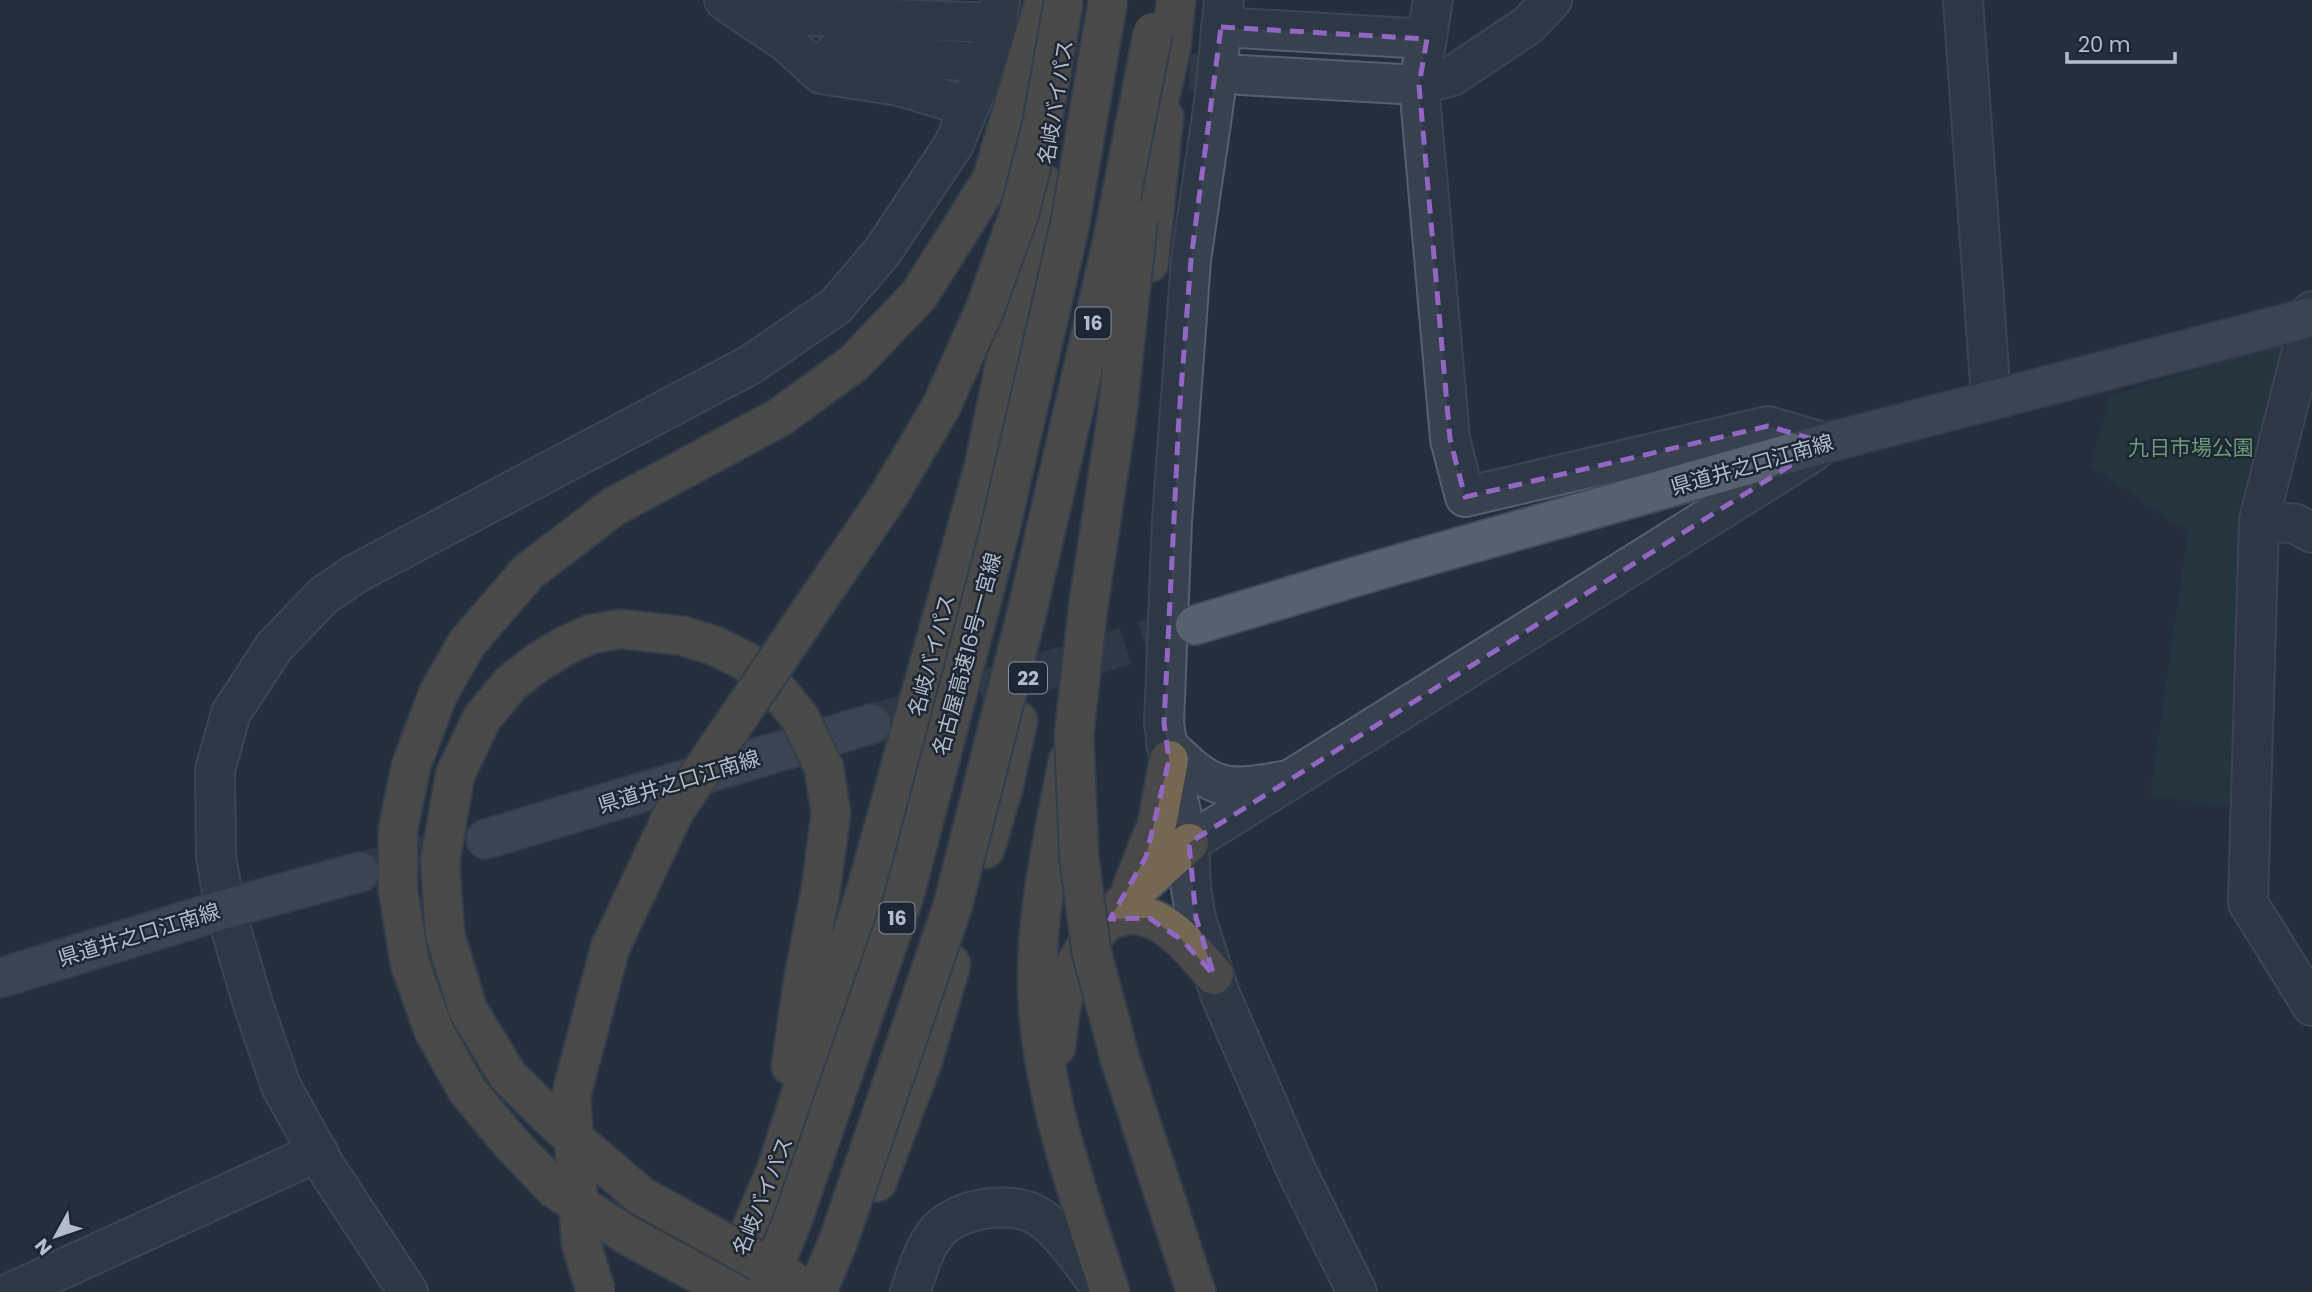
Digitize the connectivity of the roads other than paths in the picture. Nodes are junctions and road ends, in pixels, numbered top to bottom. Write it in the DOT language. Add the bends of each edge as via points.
graph roads {
  1 [pos="1045,0"];
  2 [pos="1064,0"];
  3 [pos="1072,0"];
  4 [pos="1108,0"];
  5 [pos="1175,0"];
  6 [pos="1433,0"];
  7 [pos="1552,0"];
  8 [pos="1963,0"];
  9 [pos="731,5"];
  10 [pos="999,11"];
  11 [pos="1223,13"];
  12 [pos="1161,27"];
  13 [pos="1427,39"];
  14 [pos="786,42"];
  15 [pos="964,61"];
  16 [pos="1228,85"];
  17 [pos="1420,93"];
  18 [pos="969,107"];
  19 [pos="2311,316"];
  20 [pos="1991,399"];
  21 [pos="1826,443"];
  22 [pos="2259,520"];
  23 [pos="2312,533"];
  24 [pos="1195,625"];
  25 [pos="871,724"];
  26 [pos="1168,752"];
  27 [pos="1293,779"];
  28 [pos="486,839"];
  29 [pos="1189,843"];
  30 [pos="360,872"];
  31 [pos="225,909"];
  32 [pos="1115,913"];
  33 [pos="1214,975"];
  34 [pos="0,978"];
  35 [pos="2312,1006"];
  36 [pos="1051,1091"];
  37 [pos="318,1152"];
  38 [pos="776,1168"];
  39 [pos="397,1288"];
  40 [pos="12,1292"];
  41 [pos="596,1292"];
  42 [pos="724,1292"];
  43 [pos="732,1292"];
  44 [pos="764,1292"];
  45 [pos="816,1292"];
  46 [pos="836,1292"];
  47 [pos="910,1292"];
  48 [pos="1104,1292"];
  49 [pos="1110,1292"];
  50 [pos="1196,1292"];
  51 [pos="1357,1292"];
  1 -- 43 [label="highway, bridge" via="992,179 919,295 855,363 780,417 613,507 528,572 467,643 438,694 411,766 398,830 398,890 410,964 434,1031 467,1090 555,1189 627,1235"];
  2 -- 41 [label="highway, bridge" via="1042,124 1018,214 985,309 941,407 889,495 674,812 610,948 571,1096 580,1243"];
  3 -- 38 [label="highway, 名岐バイパス" via="1053,137 983,470 867,887"];
  4 -- 44 [label="highway, 名古屋高速16号一宮線 / 16, bridge" via="1070,224 999,534 904,897"];
  5 -- 12 [label="highway, 22"];
  6 -- 13 [label="street"];
  7 -- 17 [label="street" via="1528,25"];
  8 -- 20 [label="street"];
  9 -- 10 [label="street" via="782,15"];
  9 -- 14 [label="street"];
  10 -- 18 [label="street"];
  11 -- 13 [label="street"];
  11 -- 16 [label="street"];
  12 -- 36 [label="highway" via="1138,370 1114,546 1048,864 1038,953 1038,1004"];
  12 -- 45 [label="highway, 16, bridge" via="1030,599 953,905 839,1239"];
  12 -- 46 [label="highway, 22" via="1003,789 923,1060"];
  12 -- 50 [label="highway, bridge" via="1119,402 1074,734 1079,856 1091,950 1121,1062"];
  13 -- 17 [label="street"];
  14 -- 15 [label="street" via="820,53"];
  14 -- 18 [label="street" via="821,74 899,86"];
  16 -- 17 [label="street"];
  16 -- 26 [label="street" via="1191,260 1168,609 1164,723"];
  17 -- 21 [label="street" via="1450,439 1465,497 1768,426"];
  18 -- 31 [label="street" via="954,144 882,252 836,306 750,365 355,574 324,595 274,647 230,713 215,770 216,856"];
  19 -- 20 [label="main road, 県道井之口江南線"];
  19 -- 22 [label="street"];
  20 -- 21 [label="main road, 県道井之口江南線"];
  21 -- 24 [label="main road, 県道井之口江南線"];
  21 -- 27 [label="street"];
  22 -- 23 [label="street" via="2296,524"];
  22 -- 35 [label="street" via="2248,903"];
  25 -- 28 [label="main road, 県道井之口江南線"];
  26 -- 27 [label="street" via="1215,783 1247,788"];
  26 -- 29 [label="street"];
  26 -- 32 [label="highway" via="1157,824 1140,870"];
  27 -- 29 [label="street"];
  29 -- 32 [label="highway"];
  29 -- 33 [label="street" via="1196,918"];
  30 -- 31 [label="main road, 県道井之口江南線"];
  31 -- 34 [label="main road, 県道井之口江南線"];
  31 -- 37 [label="street" via="281,1086"];
  32 -- 33 [label="highway" via="1149,918 1182,940"];
  32 -- 36 [label="highway" via="1084,949 1067,984"];
  33 -- 51 [label="street" via="1297,1172"];
  36 -- 49 [label="highway" via="1068,1164"];
  37 -- 39 [label="street"];
  37 -- 40 [label="street"];
  38 -- 42 [label="highway, 名岐バイパス"];
  38 -- 45 [label="highway, bridge" via="831,813 824,768 800,718 747,662 683,636 621,629 591,635 563,647 512,682 482,718 455,775 440,860 445,935 468,1010 508,1076 641,1196"];
  47 -- 48 [label="street" via="936,1232 961,1215 995,1208 1021,1210 1051,1227"];
}
